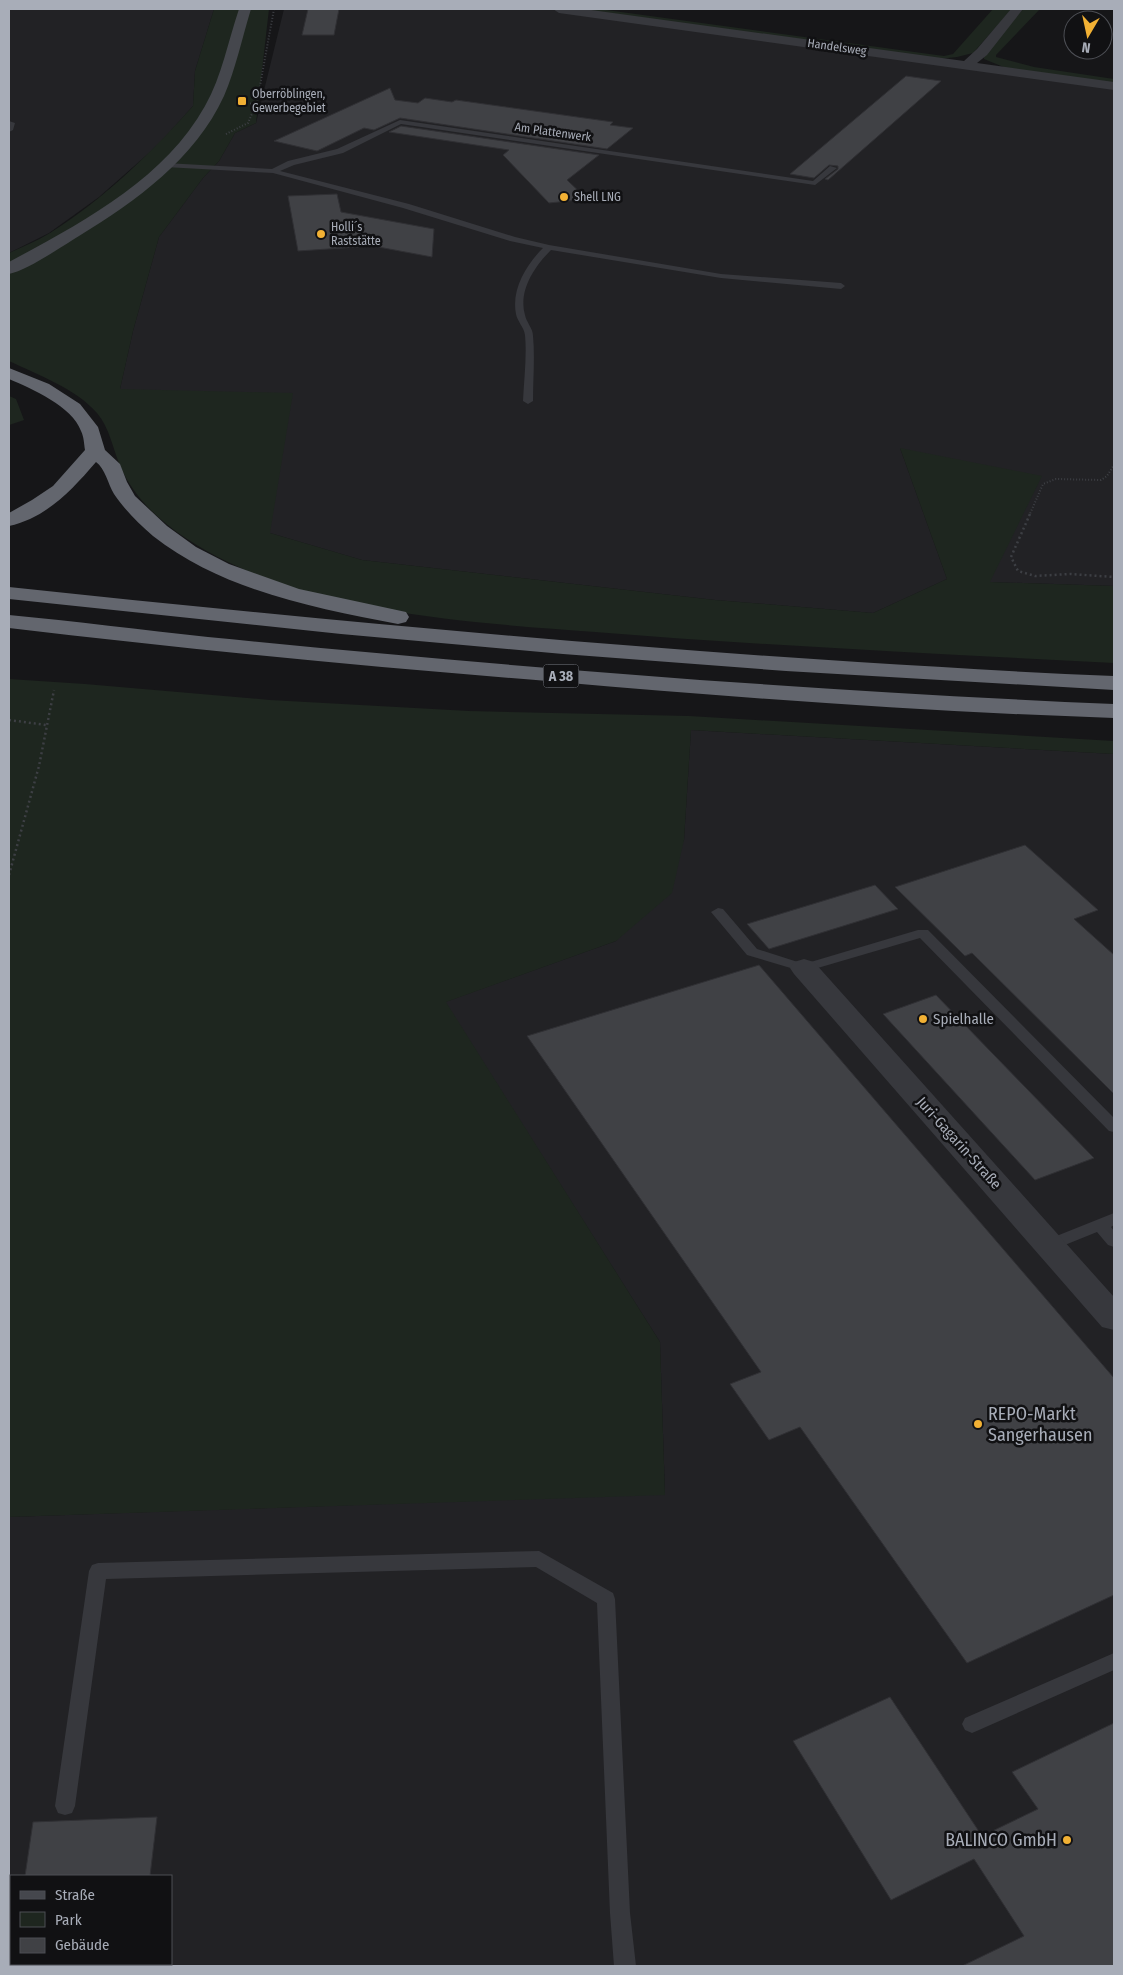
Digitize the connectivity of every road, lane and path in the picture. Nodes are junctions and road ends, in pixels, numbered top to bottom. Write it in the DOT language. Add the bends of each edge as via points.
graph roads {
  1 [pos="244,9"];
  2 [pos="559,9"];
  3 [pos="1017,9"];
  4 [pos="967,65"];
  5 [pos="1114,86"];
  6 [pos="247,103"];
  7 [pos="256,104"];
  8 [pos="9,123"];
  9 [pos="9,130"];
  10 [pos="165,165"];
  11 [pos="833,168"];
  12 [pos="242,169"];
  13 [pos="273,171"];
  14 [pos="238,179"];
  15 [pos="548,247"];
  16 [pos="9,269"];
  17 [pos="841,286"];
  18 [pos="9,373"];
  19 [pos="528,402"];
  20 [pos="95,452"];
  21 [pos="1114,465"];
  22 [pos="9,520"];
  23 [pos="1114,577"];
  24 [pos="9,593"];
  25 [pos="9,621"];
  26 [pos="478,641"];
  27 [pos="1114,684"];
  28 [pos="54,690"];
  29 [pos="1114,711"];
  30 [pos="9,720"];
  31 [pos="46,725"];
  32 [pos="9,875"];
  33 [pos="718,912"];
  34 [pos="804,968"];
  35 [pos="1114,1127"];
  36 [pos="1107,1222"];
  37 [pos="1114,1241"];
  38 [pos="1050,1245"];
  39 [pos="1114,1318"];
  40 [pos="1114,1661"];
  41 [pos="972,1724"];
  42 [pos="65,1806"];
  43 [pos="625,1966"];
  1 -- 10 [label="main road" via="212,107 196,132"];
  2 -- 4 [label="street, Handelsweg"];
  3 -- 4 [label="street" via="982,52"];
  4 -- 5 [label="street, Handelsweg"];
  6 -- 7 [label="path"];
  8 -- 9 [label="lane"];
  10 -- 12 [label="lane, Am Plattenwerk"];
  10 -- 16 [label="main road" via="112,208"];
  11 -- 13 [label="lane, Am Plattenwerk" via="815,183 400,122 340,151"];
  12 -- 13 [label="lane, Am Plattenwerk"];
  12 -- 14 [label="lane"];
  13 -- 15 [label="lane, Am Plattenwerk"];
  15 -- 17 [label="lane, Am Plattenwerk" via="721,276"];
  15 -- 19 [label="lane" via="526,276 520,297 520,314 528,333"];
  18 -- 20 [label="highway" via="55,396 78,413 90,429"];
  20 -- 22 [label="highway" via="50,498"];
  20 -- 26 [label="highway" via="109,463 121,490 151,523 185,548 216,565 305,598 413,620"];
  21 -- 23 [label="path" via="1101,480 1056,479 1043,484 1011,557 1018,570 1036,576"];
  24 -- 26 [label="highway, A 38"];
  25 -- 29 [label="highway, A 38" via="292,652 576,678"];
  26 -- 27 [label="highway, A 38" via="808,666"];
  28 -- 31 [label="path"];
  30 -- 31 [label="path"];
  31 -- 32 [label="path" via="39,766"];
  33 -- 34 [label="lane" via="752,952"];
  34 -- 35 [label="lane" via="923,933"];
  34 -- 38 [label="street, Juri-Gagarin-Straße"];
  36 -- 37 [label="lane"];
  36 -- 38 [label="lane"];
  38 -- 39 [label="street, Juri-Gagarin-Straße"];
  40 -- 41 [label="lane"];
  42 -- 43 [label="lane" via="98,1571 539,1559 606,1599"];
}
